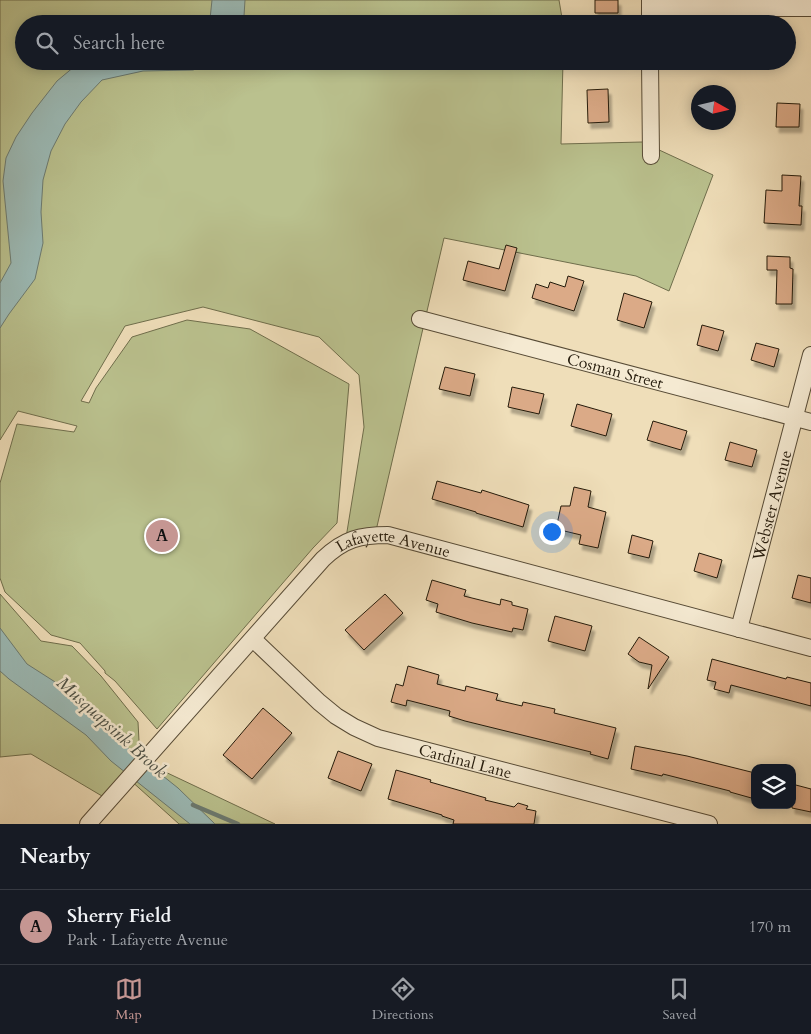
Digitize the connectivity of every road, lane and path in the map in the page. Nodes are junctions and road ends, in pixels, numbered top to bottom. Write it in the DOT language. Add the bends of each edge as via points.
graph roads {
  1 [pos="811,8"];
  2 [pos="650,11"];
  3 [pos="650,70"];
  4 [pos="651,156"];
  5 [pos="420,319"];
  6 [pos="811,355"];
  7 [pos="795,418"];
  8 [pos="811,422"];
  9 [pos="739,629"];
  10 [pos="253,639"];
  11 [pos="811,648"];
  12 [pos="665,818"];
  13 [pos="88,824"];
  14 [pos="709,824"];
  1 -- 2 [label="street"];
  3 -- 4 [label="street"];
  5 -- 7 [label="street, Cosman Street"];
  6 -- 7 [label="street, Webster Avenue"];
  7 -- 8 [label="street, Cosman Street"];
  7 -- 9 [label="street, Webster Avenue"];
  9 -- 10 [label="street, Lafayette Avenue" via="388,535 369,535 343,543 330,553"];
  9 -- 11 [label="street, Lafayette Avenue"];
  10 -- 12 [label="street, Cardinal Lane" via="336,716 378,738"];
  10 -- 13 [label="street, Lafayette Avenue"];
  12 -- 14 [label="street, Cardinal Lane"];
}
